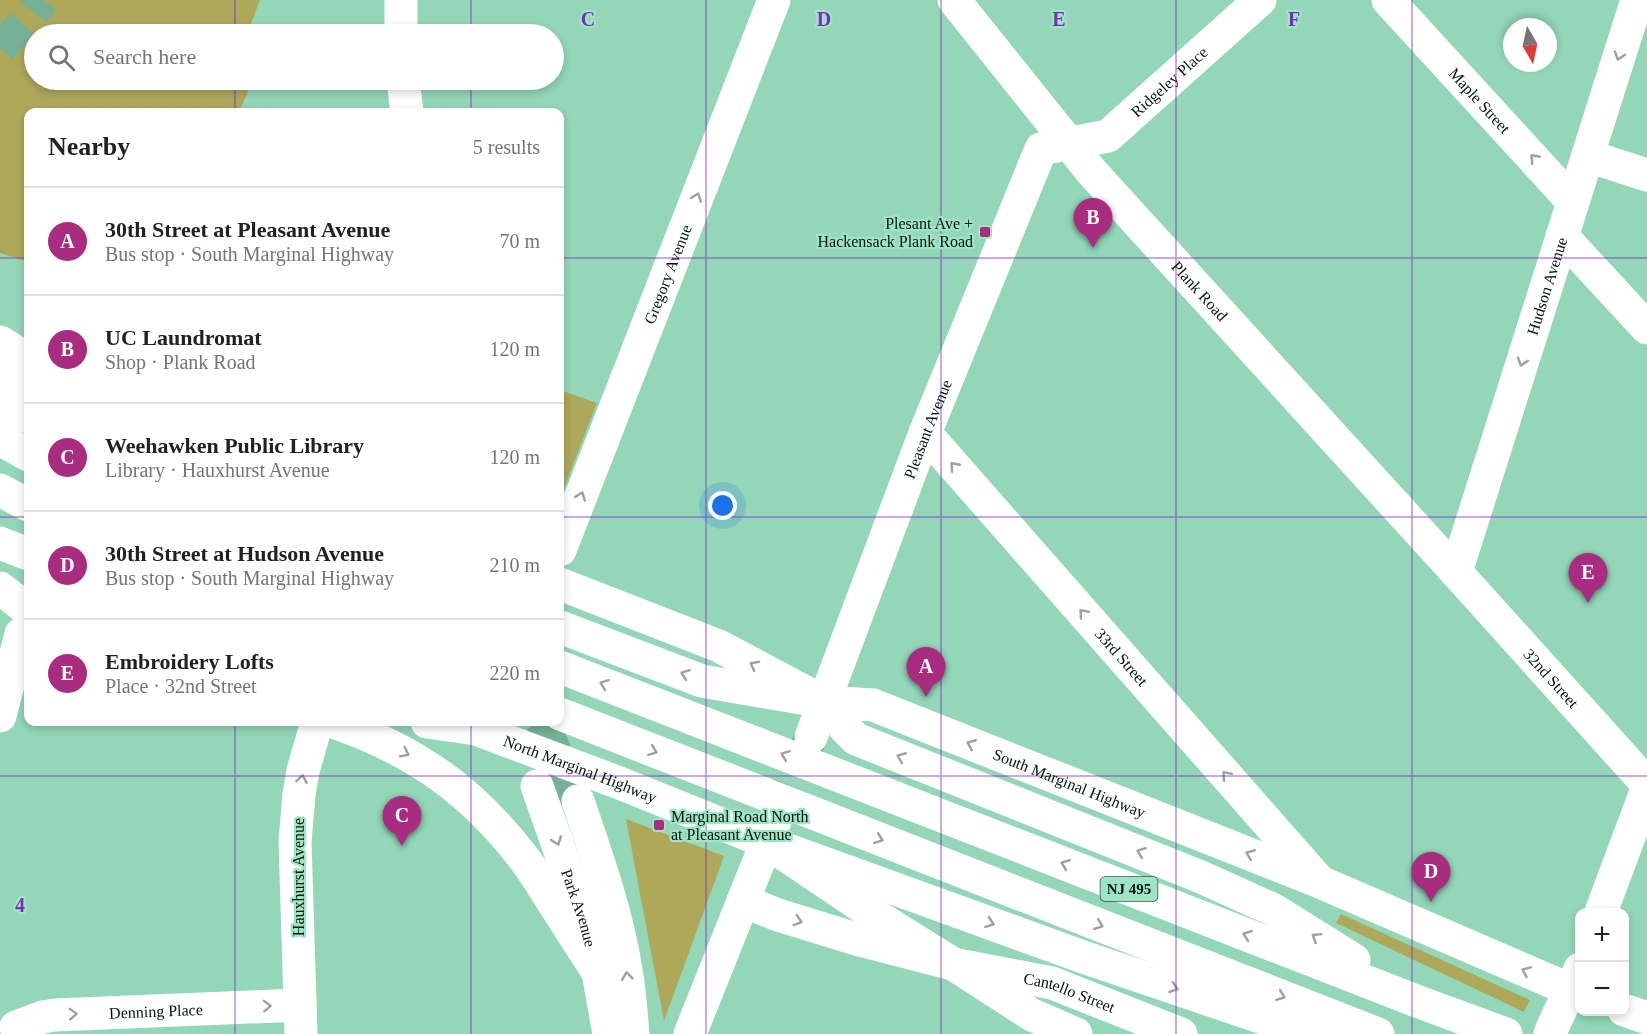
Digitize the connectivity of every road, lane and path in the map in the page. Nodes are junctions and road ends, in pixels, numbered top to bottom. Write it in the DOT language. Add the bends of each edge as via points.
graph roads {
  1 [pos="401,0"];
  2 [pos="774,0"];
  3 [pos="954,0"];
  4 [pos="1260,0"];
  5 [pos="1388,0"];
  6 [pos="1637,0"];
  7 [pos="401,24"];
  8 [pos="405,90"];
  9 [pos="407,108"];
  10 [pos="1068,142"];
  11 [pos="1588,156"];
  12 [pos="1647,175"];
  13 [pos="1573,202"];
  14 [pos="1562,236"];
  15 [pos="1647,328"];
  16 [pos="0,342"];
  17 [pos="24,357"];
  18 [pos="0,374"];
  19 [pos="24,383"];
  20 [pos="0,405"];
  21 [pos="24,415"];
  22 [pos="925,432"];
  23 [pos="0,439"];
  24 [pos="24,453"];
  25 [pos="0,490"];
  26 [pos="24,503"];
  27 [pos="564,540"];
  28 [pos="0,543"];
  29 [pos="24,552"];
  30 [pos="1456,572"];
  31 [pos="564,586"];
  32 [pos="16,607"];
  33 [pos="564,628"];
  34 [pos="564,669"];
  35 [pos="824,702"];
  36 [pos="0,716"];
  37 [pos="564,716"];
  38 [pos="316,726"];
  39 [pos="346,726"];
  40 [pos="471,726"];
  41 [pos="811,737"];
  42 [pos="1647,784"];
  43 [pos="537,786"];
  44 [pos="1647,789"];
  45 [pos="578,801"];
  46 [pos="772,829"];
  47 [pos="1320,882"];
  48 [pos="743,900"];
  49 [pos="1602,908"];
  50 [pos="953,964"];
  51 [pos="598,972"];
  52 [pos="1575,984"];
  53 [pos="1575,988"];
  54 [pos="1419,1002"];
  55 [pos="1629,1012"];
  56 [pos="1647,1018"];
  57 [pos="301,1020"];
  58 [pos="11,1023"];
  59 [pos="597,1034"];
  60 [pos="609,1034"];
  61 [pos="633,1034"];
  62 [pos="690,1034"];
  63 [pos="1076,1034"];
  64 [pos="1181,1034"];
  65 [pos="1329,1034"];
  66 [pos="1378,1034"];
  67 [pos="1506,1034"];
  68 [pos="1550,1034"];
  1 -- 7 [label="main road"];
  27 -- 2 [label="main road, Gregory Avenue, one-way"];
  3 -- 10 [label="main road, Plank Road"];
  4 -- 10 [label="main road, Ridgeley Place" via="1108,136"];
  13 -- 5 [label="main road, Maple Street, one-way"];
  6 -- 11 [label="main road, Hudson Avenue, one-way"];
  8 -- 9 [label="main road"];
  10 -- 22 [label="main road, Pleasant Avenue" via="1041,148"];
  10 -- 30 [label="main road, Plank Road"];
  11 -- 12 [label="main road"];
  11 -- 13 [label="main road, Hudson Avenue"];
  13 -- 14 [label="main road, Hudson Avenue"];
  14 -- 15 [label="main road"];
  14 -- 30 [label="main road, Hudson Avenue, one-way"];
  16 -- 17 [label="main road"];
  18 -- 19 [label="main road"];
  20 -- 21 [label="main road"];
  22 -- 35 [label="main road, Pleasant Avenue"];
  47 -- 22 [label="main road, 33rd Street, one-way"];
  23 -- 24 [label="main road"];
  25 -- 26 [label="main road"];
  28 -- 29 [label="main road"];
  30 -- 42 [label="main road, 32nd Street"];
  35 -- 31 [label="main road, South Marginal Highway, one-way" via="719,646"];
  32 -- 36 [label="main road"];
  35 -- 33 [label="main road, one-way" via="702,681"];
  54 -- 34 [label="main road, NJ 495, one-way"];
  35 -- 41 [label="main road, Pleasant Avenue"];
  47 -- 35 [label="main road, South Marginal Highway, one-way" via="873,705"];
  54 -- 35 [label="main road, one-way" via="1274,910 1161,860 856,739"];
  37 -- 66 [label="main road, NJ 495, one-way"];
  57 -- 38 [label="main road, Hauxhurst Avenue, one-way" via="295,841 303,771"];
  39 -- 51 [label="main road, one-way" via="413,757 482,811 526,861"];
  40 -- 46 [label="main road, North Marginal Highway" via="617,782"];
  43 -- 51 [label="main road, Park Avenue, one-way" via="585,922"];
  44 -- 49 [label="main road"];
  61 -- 45 [label="main road, Park Avenue, one-way" via="627,970 615,918"];
  46 -- 48 [label="main road"];
  46 -- 50 [label="main road, Cantello Street" via="870,912"];
  46 -- 65 [label="main road, one-way" via="1086,958 1275,1022"];
  52 -- 47 [label="main road, South Marginal Highway, one-way"];
  48 -- 50 [label="main road, Cantello Street, one-way" via="856,939"];
  48 -- 62 [label="main road"];
  50 -- 63 [label="main road, Cantello Street" via="1032,1015"];
  50 -- 64 [label="main road, Cantello Street" via="1052,983"];
  51 -- 59 [label="main road"];
  51 -- 60 [label="main road, Park Avenue"];
  53 -- 68 [label="main road"];
  54 -- 67 [label="main road, NJ 495"];
  55 -- 56 [label="main road"];
  58 -- 57 [label="main road, Denning Place, one-way" via="55,1015"];
}
